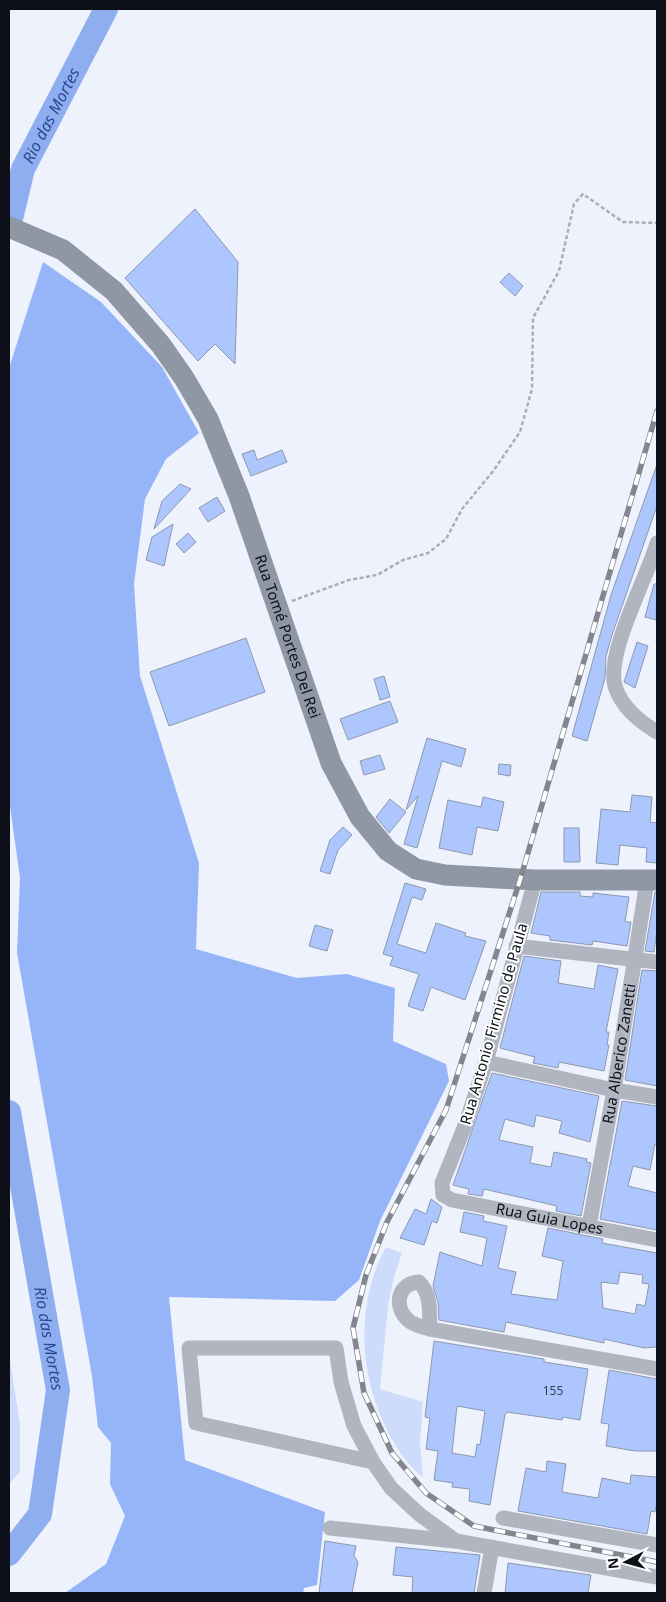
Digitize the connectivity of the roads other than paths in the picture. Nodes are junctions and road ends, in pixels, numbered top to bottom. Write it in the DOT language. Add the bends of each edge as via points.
graph roads {
  1 [pos="9,227"];
  2 [pos="657,543"];
  3 [pos="657,732"];
  4 [pos="535,880"];
  5 [pos="652,880"];
  6 [pos="516,946"];
  7 [pos="635,960"];
  8 [pos="657,962"];
  9 [pos="486,1062"];
  10 [pos="614,1090"];
  11 [pos="657,1097"];
  12 [pos="443,1195"];
  13 [pos="590,1226"];
  14 [pos="657,1240"];
  15 [pos="430,1329"];
  16 [pos="657,1368"];
  17 [pos="373,1462"];
  18 [pos="503,1518"];
  19 [pos="330,1528"];
  20 [pos="456,1541"];
  21 [pos="657,1545"];
  22 [pos="492,1547"];
  23 [pos="657,1577"];
  24 [pos="484,1593"];
  1 -- 4 [label="main road, Rua Tomé Portes Del Rei" via="63,250 114,291 161,345 184,378 208,419 240,496 331,763 360,817 388,851 416,869 445,875"];
  2 -- 3 [label="street" via="640,592 626,618 614,673 615,687 623,702 636,718"];
  4 -- 5 [label="main road, Rua Tomé Portes Del Rei"];
  4 -- 6 [label="street, Rua Antonio Firmino de Paula"];
  5 -- 7 [label="street, Rua Alberico Zanetti"];
  6 -- 7 [label="street"];
  6 -- 9 [label="street, Rua Antonio Firmino de Paula"];
  7 -- 8 [label="street"];
  7 -- 10 [label="street, Rua Alberico Zanetti"];
  9 -- 10 [label="street"];
  9 -- 12 [label="street, Rua Antonio Firmino de Paula" via="442,1183"];
  10 -- 11 [label="street"];
  10 -- 13 [label="street, Rua Alberico Zanetti"];
  12 -- 13 [label="street, Rua Guia Lopes" via="452,1200"];
  13 -- 14 [label="street, Rua Guia Lopes"];
  15 -- 16 [label="street"];
  17 -- 17 [label="street" via="354,1426 341,1382 336,1348 189,1348 196,1423"];
  17 -- 20 [label="street" via="391,1488"];
  18 -- 21 [label="street"];
  19 -- 20 [label="street"];
  20 -- 22 [label="street"];
  22 -- 23 [label="street"];
  22 -- 24 [label="street"];
}
